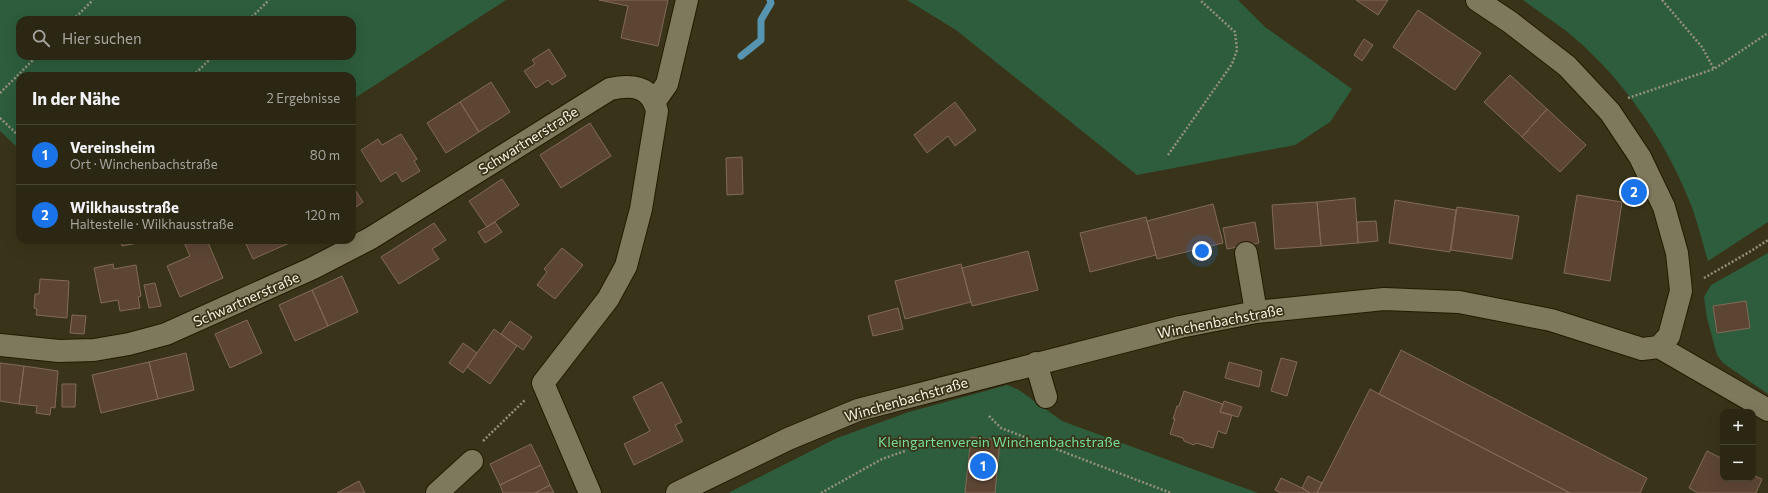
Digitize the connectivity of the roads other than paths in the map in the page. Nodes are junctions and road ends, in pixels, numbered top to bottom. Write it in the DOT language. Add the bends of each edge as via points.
graph roads {
  1 [pos="687,0"];
  2 [pos="1477,0"];
  3 [pos="655,101"];
  4 [pos="1246,253"];
  5 [pos="1256,312"];
  6 [pos="0,345"];
  7 [pos="1659,347"];
  8 [pos="1036,363"];
  9 [pos="1046,397"];
  10 [pos="1768,410"];
  11 [pos="472,460"];
  12 [pos="437,493"];
  13 [pos="590,493"];
  14 [pos="677,493"];
  1 -- 3 [label="street" via="667,84"];
  2 -- 7 [label="street" via="1567,66 1610,112 1640,157 1664,207 1677,254 1681,291 1669,336"];
  3 -- 6 [label="street, Schwartnerstraße" via="639,88 625,86 610,89 370,238 313,268 166,334 94,350 59,351"];
  3 -- 13 [label="street" via="657,111 649,166 626,266 608,299 543,383"];
  4 -- 5 [label="street"];
  5 -- 7 [label="street, Winchenbachstraße" via="1384,299 1459,302 1551,320 1642,349"];
  5 -- 8 [label="street, Winchenbachstraße" via="1180,327"];
  7 -- 10 [label="street"];
  8 -- 9 [label="street"];
  8 -- 14 [label="street, Winchenbachstraße" via="858,410 788,439"];
  11 -- 12 [label="street"];
}
